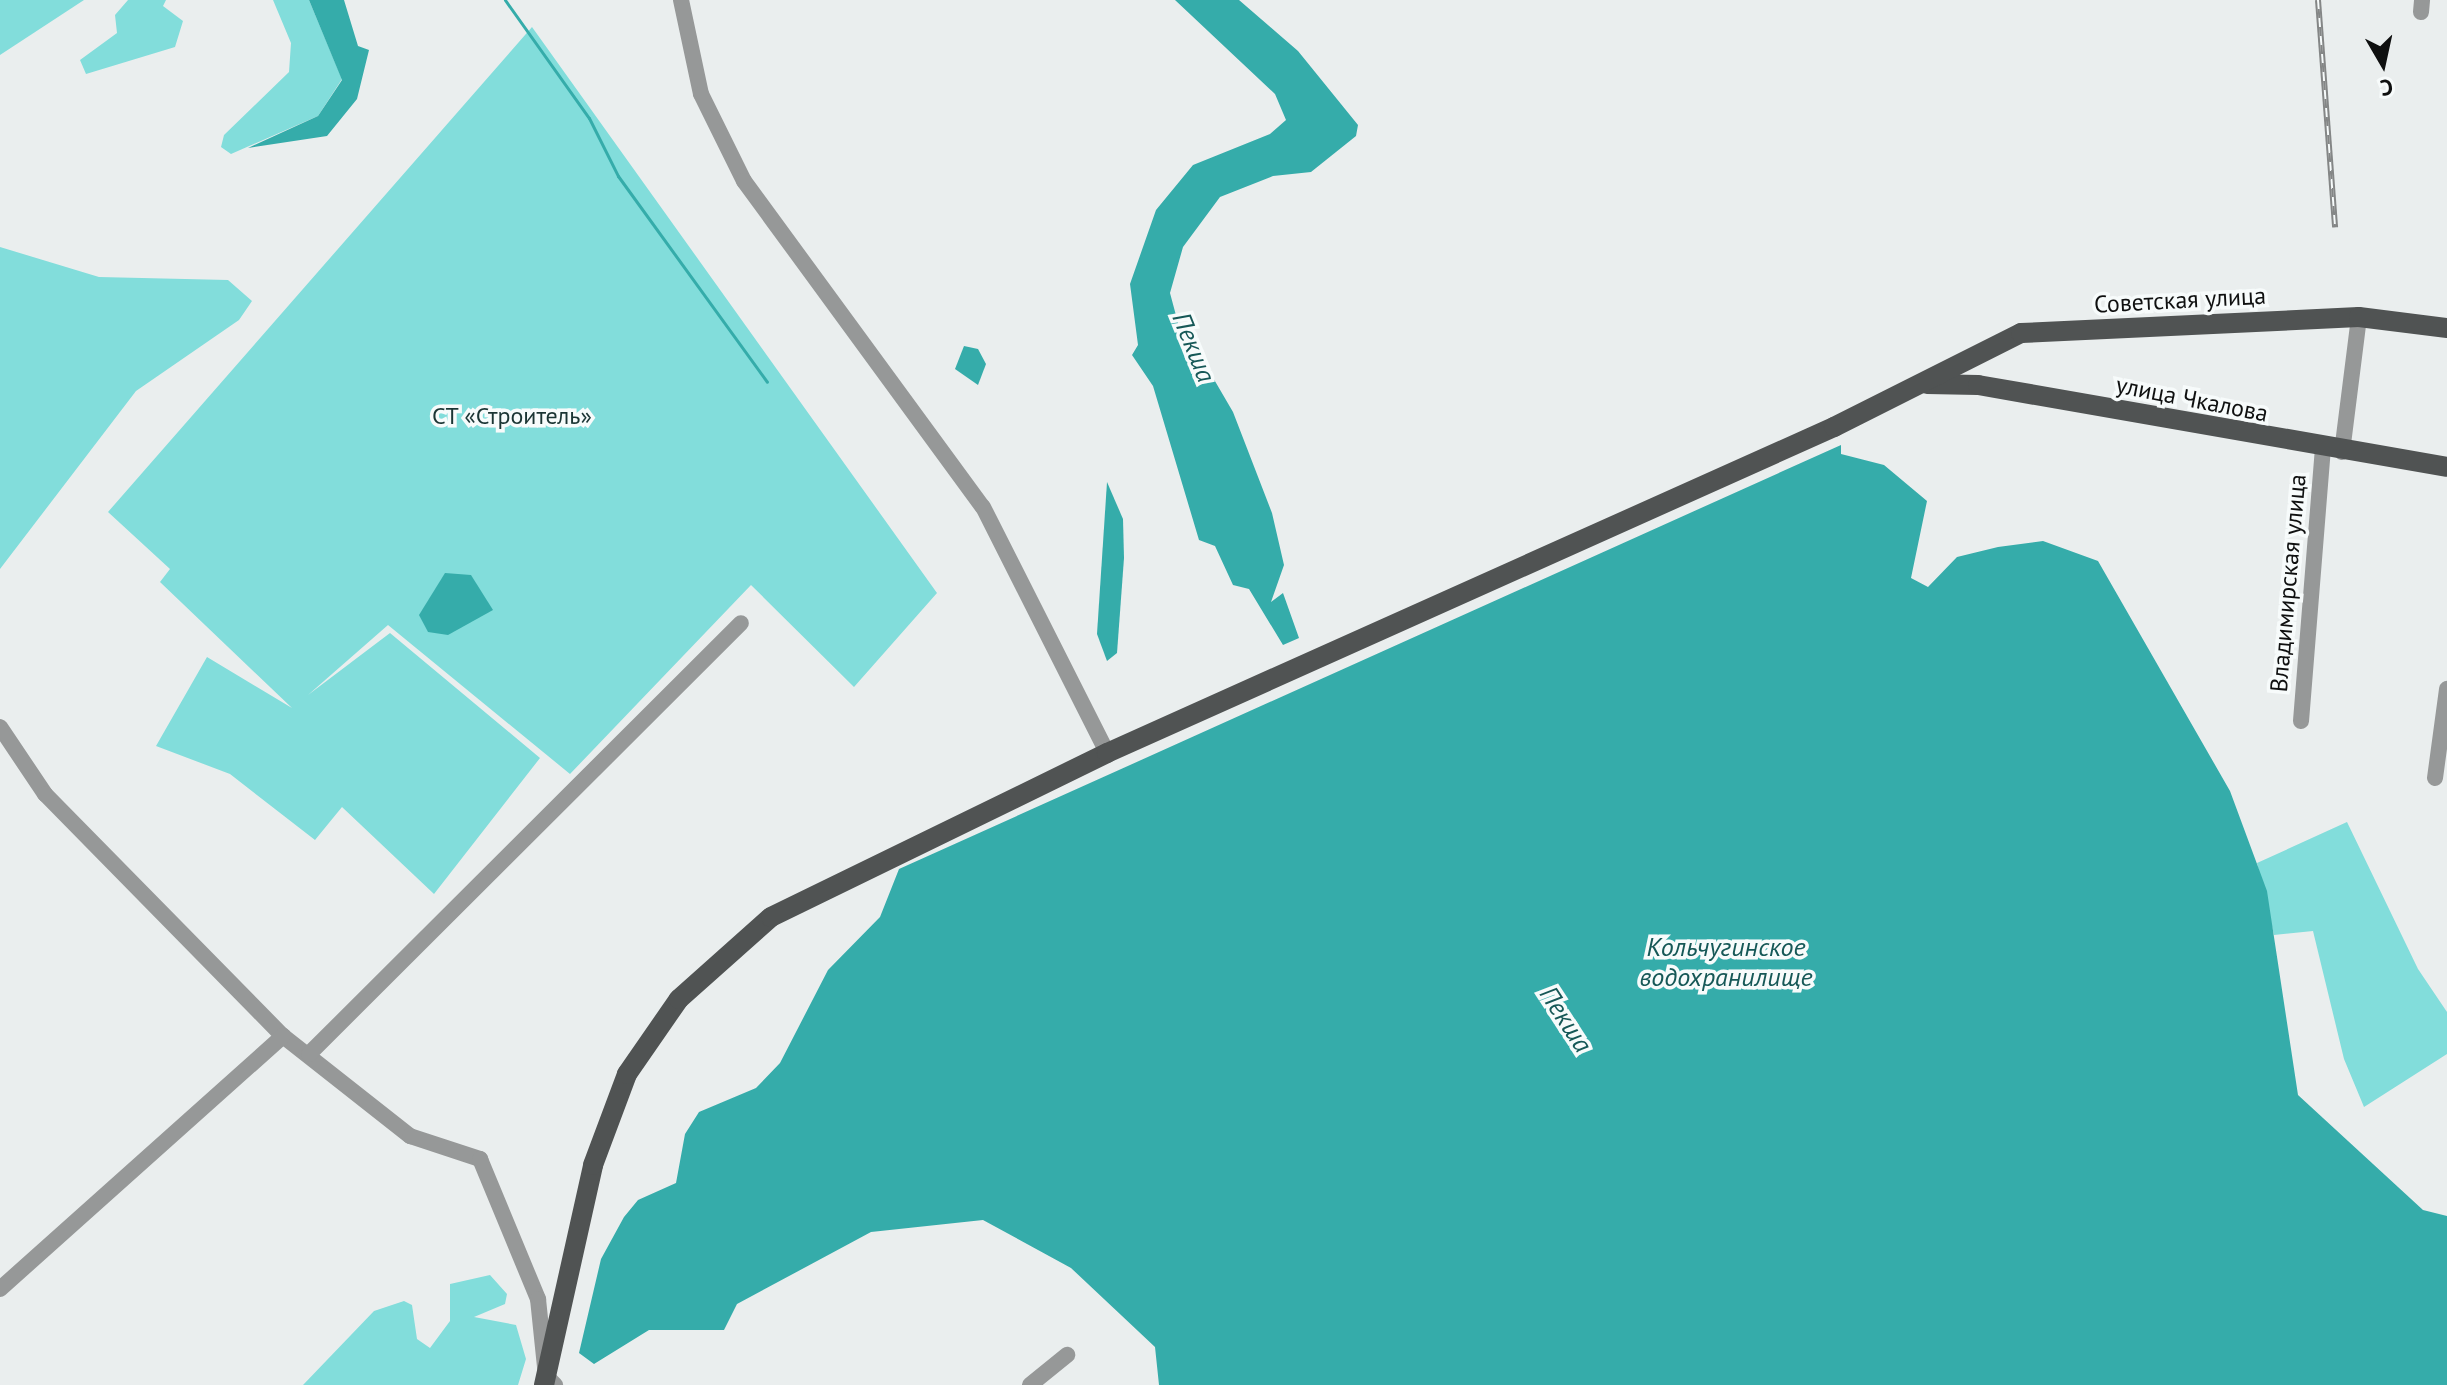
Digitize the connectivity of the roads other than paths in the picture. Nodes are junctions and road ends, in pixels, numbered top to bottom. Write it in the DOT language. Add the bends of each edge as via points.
graph roads {
  1 [pos="681,0"];
  2 [pos="2359,317"];
  3 [pos="2447,328"];
  4 [pos="1927,384"];
  5 [pos="2333,451"];
  6 [pos="2447,467"];
  7 [pos="741,623"];
  8 [pos="2447,689"];
  9 [pos="2301,721"];
  10 [pos="0,727"];
  11 [pos="1107,753"];
  12 [pos="2435,778"];
  13 [pos="283,1036"];
  14 [pos="309,1054"];
  15 [pos="0,1289"];
  16 [pos="1067,1355"];
  17 [pos="548,1382"];
  18 [pos="1030,1385"];
  1 -- 11 [label="street" via="701,94 744,181 983,507"];
  2 -- 3 [label="main road, Советская улица"];
  2 -- 4 [label="main road, Советская улица" via="2021,333"];
  2 -- 5 [label="street, Владимирская улица"];
  4 -- 5 [label="main road, улица Чкалова" via="1978,385"];
  4 -- 11 [label="main road, Советская улица"];
  5 -- 6 [label="main road, улица Чкалова"];
  5 -- 9 [label="street, Владимирская улица"];
  7 -- 14 [label="street"];
  8 -- 12 [label="street"];
  10 -- 13 [label="street" via="45,794"];
  11 -- 17 [label="main road, Советская улица" via="771,917 656,1025 627,1074 593,1165"];
  13 -- 14 [label="street"];
  13 -- 15 [label="street"];
  14 -- 17 [label="street" via="410,1136 480,1159 538,1299"];
  16 -- 18 [label="street"];
}
